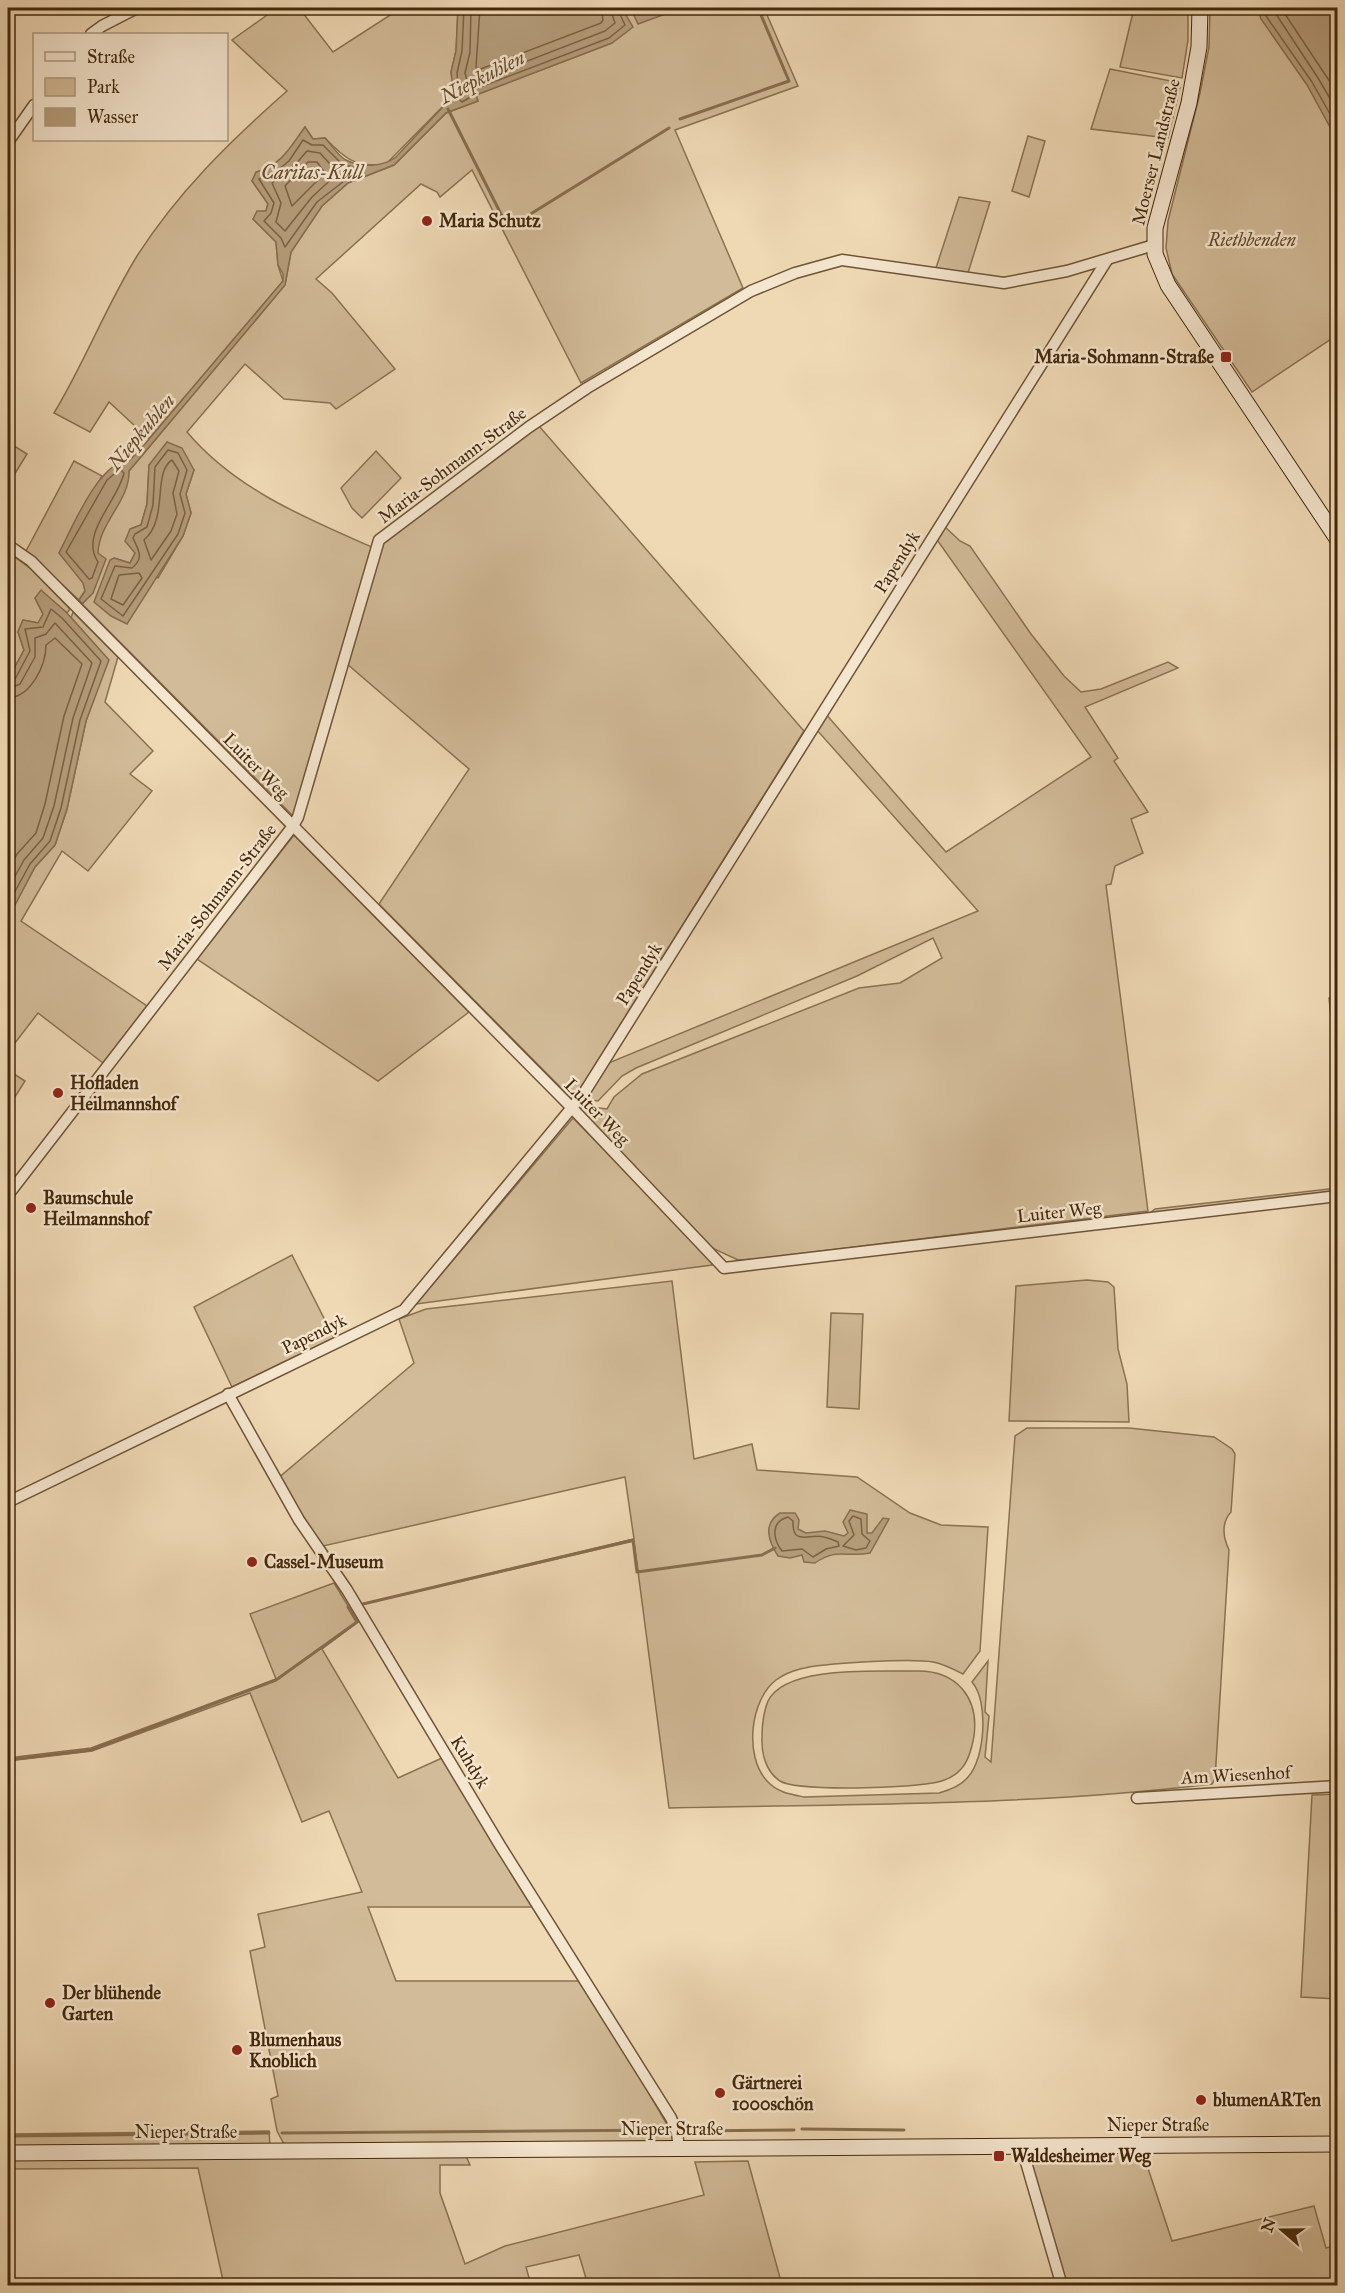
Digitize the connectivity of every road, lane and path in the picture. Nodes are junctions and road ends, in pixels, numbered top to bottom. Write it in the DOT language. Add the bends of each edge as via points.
graph roads {
  1 [pos="137,8"];
  2 [pos="1200,8"];
  3 [pos="92,33"];
  4 [pos="33,106"];
  5 [pos="8,142"];
  6 [pos="1154,245"];
  7 [pos="1107,260"];
  8 [pos="1338,540"];
  9 [pos="8,545"];
  10 [pos="293,826"];
  11 [pos="573,1109"];
  12 [pos="8,1195"];
  13 [pos="1338,1196"];
  14 [pos="228,1394"];
  15 [pos="8,1502"];
  16 [pos="1338,1786"];
  17 [pos="1137,1798"];
  18 [pos="1338,2144"];
  19 [pos="1021,2145"];
  20 [pos="679,2148"];
  21 [pos="8,2153"];
  22 [pos="1062,2286"];
  1 -- 3 [label="street"];
  2 -- 6 [label="main road, Moerser Landstraße" via="1193,83 1156,219"];
  4 -- 5 [label="street"];
  6 -- 7 [label="street, Maria-Sohmann-Straße"];
  6 -- 8 [label="main road, Moerser Landstraße" via="1168,285"];
  7 -- 10 [label="street, Maria-Sohmann-Straße" via="1004,283 842,260 795,273 723,305 529,427 380,540"];
  7 -- 11 [label="street, Papendyk"];
  9 -- 10 [label="street, Luiter Weg" via="31,561"];
  10 -- 11 [label="street, Luiter Weg"];
  10 -- 12 [label="street, Maria-Sohmann-Straße"];
  11 -- 13 [label="street, Luiter Weg" via="724,1268"];
  11 -- 14 [label="street, Papendyk" via="404,1310"];
  14 -- 15 [label="street, Papendyk"];
  14 -- 20 [label="street, Kuhdyk" via="299,1520 347,1590 501,1847 671,2118"];
  16 -- 17 [label="street, Am Wiesenhof"];
  18 -- 19 [label="main road, Nieper Straße"];
  19 -- 20 [label="main road, Nieper Straße"];
  19 -- 22 [label="street"];
  20 -- 21 [label="main road, Nieper Straße"];
}
